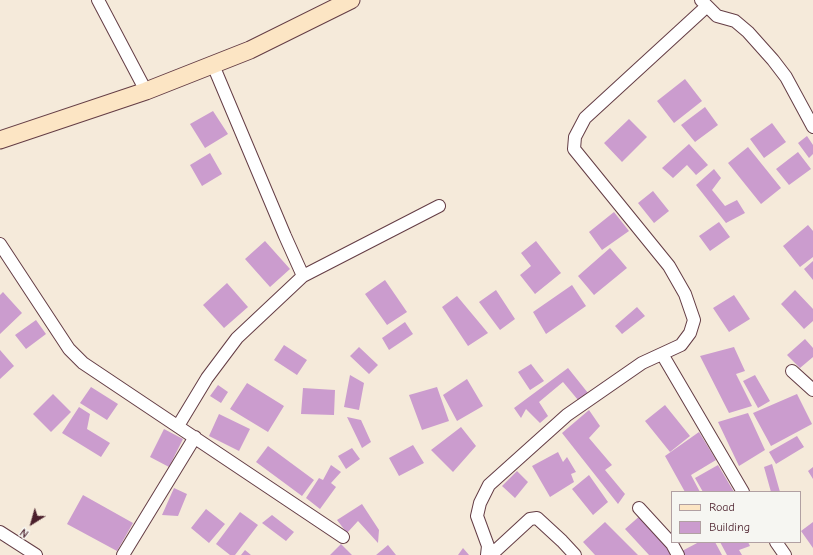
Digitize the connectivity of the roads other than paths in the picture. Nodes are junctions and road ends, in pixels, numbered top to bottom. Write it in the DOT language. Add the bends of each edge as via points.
graph roads {
  1 [pos="98,0"];
  2 [pos="351,0"];
  3 [pos="703,3"];
  4 [pos="213,65"];
  5 [pos="146,91"];
  6 [pos="813,127"];
  7 [pos="0,140"];
  8 [pos="439,206"];
  9 [pos="0,244"];
  10 [pos="303,276"];
  11 [pos="662,354"];
  12 [pos="792,371"];
  13 [pos="813,390"];
  14 [pos="178,426"];
  15 [pos="195,437"];
  16 [pos="742,491"];
  17 [pos="639,508"];
  18 [pos="0,532"];
  19 [pos="343,538"];
  20 [pos="671,543"];
  21 [pos="671,543"];
  22 [pos="777,543"];
  23 [pos="36,555"];
  24 [pos="123,555"];
  25 [pos="487,555"];
  26 [pos="491,555"];
  27 [pos="575,555"];
  28 [pos="678,555"];
  29 [pos="785,555"];
  1 -- 5 [label="street"];
  2 -- 4 [label="street" via="250,50"];
  3 -- 6 [label="street" via="717,16 735,21 773,60 786,77"];
  3 -- 11 [label="street" via="585,118 574,143 574,149 580,158 669,266 685,294 694,320 690,333 681,345"];
  4 -- 5 [label="street"];
  4 -- 10 [label="street"];
  5 -- 7 [label="street"];
  8 -- 10 [label="street"];
  9 -- 14 [label="street" via="69,349 83,363"];
  10 -- 14 [label="street" via="237,338 207,378"];
  11 -- 16 [label="street"];
  11 -- 25 [label="street" via="642,363 567,415 489,485 477,516 488,546"];
  12 -- 13 [label="street"];
  14 -- 15 [label="street"];
  15 -- 19 [label="street"];
  15 -- 24 [label="street"];
  17 -- 21 [label="street"];
  18 -- 23 [label="street"];
  20 -- 28 [label="street"];
  22 -- 29 [label="street"];
  26 -- 27 [label="street" via="530,519 537,518"];
}
